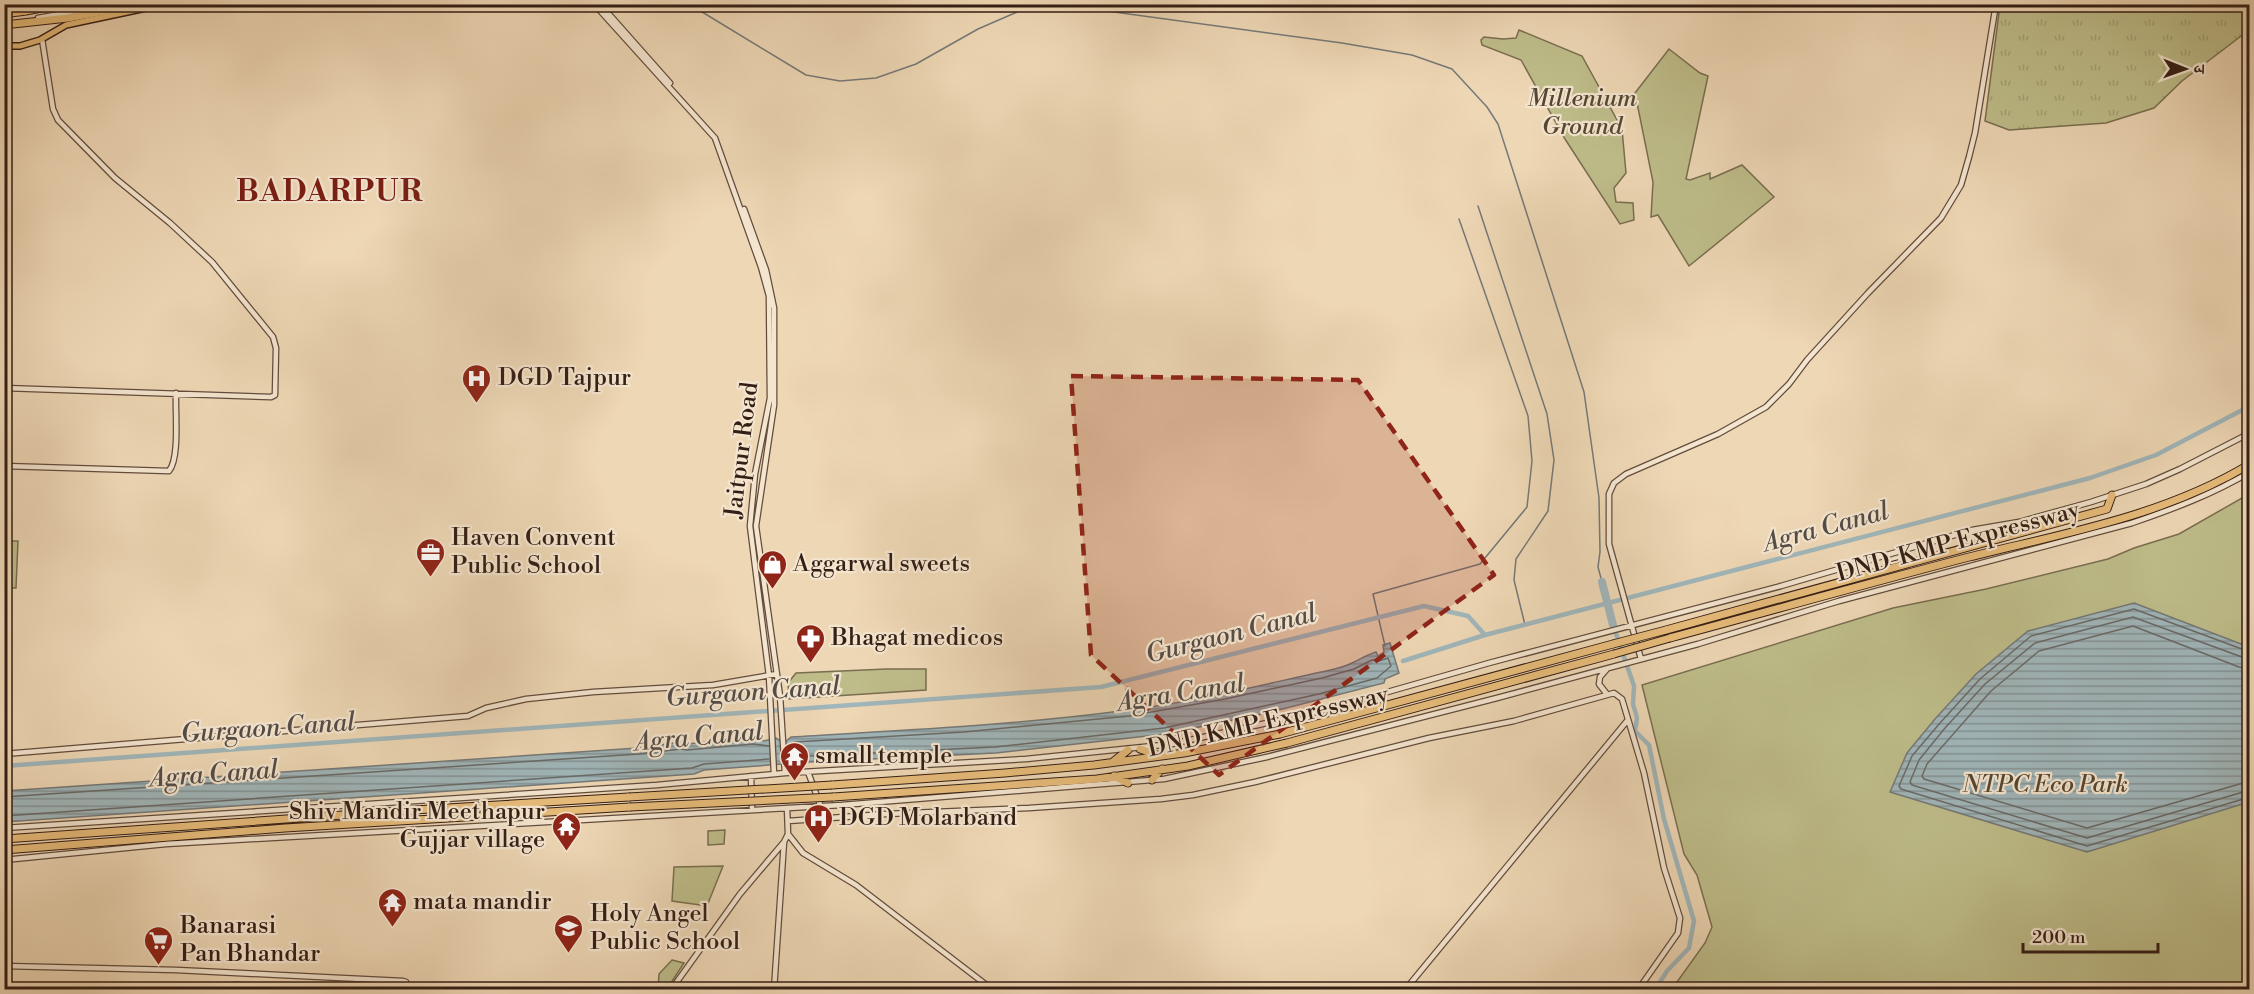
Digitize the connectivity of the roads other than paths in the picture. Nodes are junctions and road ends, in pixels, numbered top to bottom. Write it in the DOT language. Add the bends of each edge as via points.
graph roads {
  1 [pos="61,4"];
  2 [pos="112,4"];
  3 [pos="141,4"];
  4 [pos="165,4"];
  5 [pos="594,4"];
  6 [pos="600,4"];
  7 [pos="1996,4"];
  8 [pos="76,11"];
  9 [pos="4,14"];
  10 [pos="4,24"];
  11 [pos="42,39"];
  12 [pos="4,46"];
  13 [pos="4,388"];
  14 [pos="176,393"];
  15 [pos="2250,433"];
  16 [pos="2250,464"];
  17 [pos="4,466"];
  18 [pos="2250,472"];
  19 [pos="2112,495"];
  20 [pos="2099,525"];
  21 [pos="2094,533"];
  22 [pos="1630,626"];
  23 [pos="1666,630"];
  24 [pos="1670,638"];
  25 [pos="1641,659"];
  26 [pos="1607,668"];
  27 [pos="777,674"];
  28 [pos="769,676"];
  29 [pos="1606,693"];
  30 [pos="1628,721"];
  31 [pos="1140,749"];
  32 [pos="1128,750"];
  33 [pos="4,754"];
  34 [pos="1160,756"];
  35 [pos="1112,762"];
  36 [pos="1162,769"];
  37 [pos="784,771"];
  38 [pos="774,772"];
  39 [pos="808,772"];
  40 [pos="751,776"];
  41 [pos="1114,776"];
  42 [pos="1152,780"];
  43 [pos="1128,783"];
  44 [pos="821,807"];
  45 [pos="787,808"];
  46 [pos="752,810"];
  47 [pos="246,812"];
  48 [pos="247,821"];
  49 [pos="788,821"];
  50 [pos="4,828"];
  51 [pos="788,834"];
  52 [pos="4,838"];
  53 [pos="784,842"];
  54 [pos="4,850"];
  55 [pos="4,860"];
  56 [pos="4,966"];
  57 [pos="406,990"];
  58 [pos="671,990"];
  59 [pos="774,990"];
  60 [pos="993,990"];
  61 [pos="1405,990"];
  62 [pos="1638,990"];
  1 -- 8 [label="street" via="64,10"];
  1 -- 9 [label="highway, bridge"];
  2 -- 8 [label="street"];
  3 -- 10 [label="highway" via="68,18"];
  4 -- 11 [label="main road" via="66,25"];
  5 -- 28 [label="street, Jaitpur Road" via="716,138 761,267 770,305 770,398 755,474 750,526"];
  6 -- 27 [label="street, Jaitpur Road" via="719,137 768,280 774,308 775,388 756,526"];
  7 -- 22 [label="street" via="1975,133 1961,185 1947,210 1766,407 1626,474 1610,489 1609,544"];
  8 -- 10 [label="street"];
  11 -- 12 [label="main road"];
  11 -- 14 [label="street" via="52,109 58,120 115,178 212,262 275,340 275,396"];
  13 -- 14 [label="street"];
  14 -- 17 [label="street" via="175,451 169,471"];
  15 -- 19 [label="street" via="2180,469"];
  16 -- 20 [label="highway, DND-KMP Expressway" via="2160,507"];
  18 -- 21 [label="street" via="2171,510"];
  19 -- 22 [label="street"];
  19 -- 23 [label="highway, DND-KMP Expressway" via="2107,509"];
  20 -- 21 [label="highway"];
  20 -- 24 [label="highway, DND-KMP Expressway"];
  21 -- 25 [label="street"];
  22 -- 25 [label="street"];
  22 -- 31 [label="street" via="1280,722"];
  23 -- 34 [label="highway, DND KMP Expressway, bridge" via="1280,734"];
  24 -- 36 [label="highway, DND KMP Expressway, bridge" via="1287,743"];
  25 -- 26 [label="street"];
  26 -- 29 [label="street" via="1599,684"];
  26 -- 42 [label="street" via="1366,733"];
  27 -- 28 [label="street"];
  27 -- 37 [label="street, Jaitpur Road"];
  28 -- 33 [label="street" via="713,685 526,699 468,716"];
  28 -- 38 [label="street, Jaitpur Road"];
  29 -- 30 [label="street" via="1620,696"];
  29 -- 49 [label="street" via="1559,710 1193,795"];
  30 -- 61 [label="street"];
  30 -- 62 [label="street" via="1680,918 1678,933"];
  31 -- 32 [label="street"];
  31 -- 34 [label="highway"];
  32 -- 35 [label="highway"];
  32 -- 39 [label="street"];
  34 -- 35 [label="highway, DND KMP Expressway"];
  35 -- 48 [label="highway, DND KMP Expressway, bridge" via="832,785"];
  36 -- 41 [label="highway, DND KMP Expressway"];
  36 -- 42 [label="highway"];
  37 -- 38 [label="street"];
  37 -- 39 [label="street"];
  38 -- 40 [label="street"];
  39 -- 44 [label="street"];
  40 -- 46 [label="street"];
  40 -- 47 [label="street"];
  41 -- 43 [label="highway"];
  41 -- 54 [label="highway, DND KMP Expressway, bridge" via="833,797 415,819"];
  42 -- 43 [label="street"];
  43 -- 44 [label="street"];
  44 -- 45 [label="street"];
  45 -- 46 [label="street"];
  45 -- 49 [label="street"];
  46 -- 55 [label="street" via="166,844"];
  47 -- 48 [label="highway"];
  47 -- 50 [label="street"];
  48 -- 52 [label="highway, DND KMP Expressway"];
  49 -- 51 [label="street"];
  51 -- 53 [label="street"];
  51 -- 60 [label="street" via="803,853 856,885"];
  53 -- 58 [label="street" via="740,894"];
  53 -- 59 [label="street"];
  56 -- 57 [label="street" via="403,981"];
}
